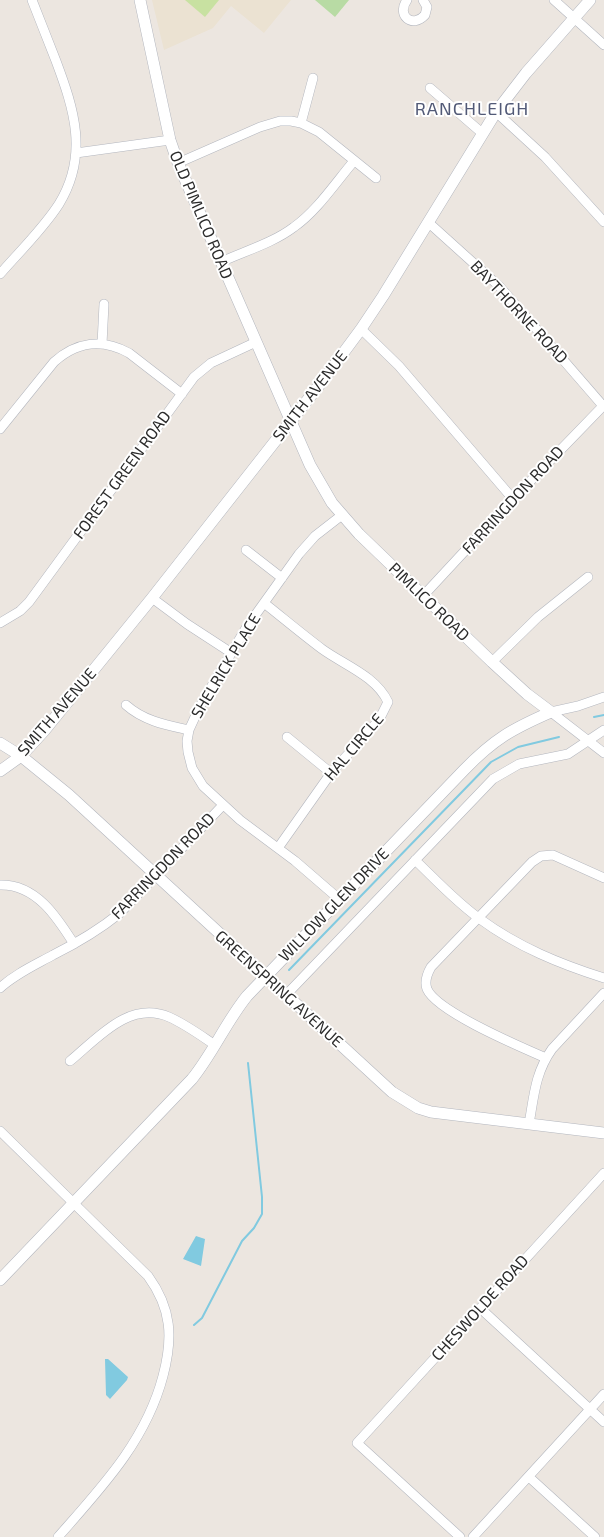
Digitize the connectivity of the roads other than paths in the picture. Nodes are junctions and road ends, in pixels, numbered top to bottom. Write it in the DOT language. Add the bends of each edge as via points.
graph roads {
  1 [pos="32,0"];
  2 [pos="140,0"];
  3 [pos="407,0"];
  4 [pos="423,0"];
  5 [pos="554,0"];
  6 [pos="590,0"];
  7 [pos="574,18"];
  8 [pos="604,46"];
  9 [pos="313,78"];
  10 [pos="430,88"];
  11 [pos="496,112"];
  12 [pos="301,123"];
  13 [pos="482,133"];
  14 [pos="170,140"];
  15 [pos="76,153"];
  16 [pos="354,160"];
  17 [pos="178,163"];
  18 [pos="376,178"];
  19 [pos="604,222"];
  20 [pos="429,223"];
  21 [pos="220,262"];
  22 [pos="0,274"];
  23 [pos="104,304"];
  24 [pos="362,329"];
  25 [pos="256,342"];
  26 [pos="102,344"];
  27 [pos="182,394"];
  28 [pos="604,406"];
  29 [pos="292,420"];
  30 [pos="0,429"];
  31 [pos="512,499"];
  32 [pos="342,515"];
  33 [pos="246,550"];
  34 [pos="588,577"];
  35 [pos="282,578"];
  36 [pos="423,596"];
  37 [pos="152,598"];
  38 [pos="264,603"];
  39 [pos="0,623"];
  40 [pos="230,652"];
  41 [pos="492,662"];
  42 [pos="604,697"];
  43 [pos="126,705"];
  44 [pos="551,712"];
  45 [pos="189,730"];
  46 [pos="604,730"];
  47 [pos="287,737"];
  48 [pos="588,740"];
  49 [pos="0,743"];
  50 [pos="604,753"];
  51 [pos="21,756"];
  52 [pos="0,771"];
  53 [pos="331,773"];
  54 [pos="223,805"];
  55 [pos="278,848"];
  56 [pos="415,860"];
  57 [pos="156,876"];
  58 [pos="604,878"];
  59 [pos="0,885"];
  60 [pos="339,899"];
  61 [pos="479,918"];
  62 [pos="74,944"];
  63 [pos="265,976"];
  64 [pos="604,978"];
  65 [pos="0,988"];
  66 [pos="604,993"];
  67 [pos="286,995"];
  68 [pos="215,1044"];
  69 [pos="546,1058"];
  70 [pos="70,1061"];
  71 [pos="529,1124"];
  72 [pos="0,1130"];
  73 [pos="604,1133"];
  74 [pos="604,1173"];
  75 [pos="74,1203"];
  76 [pos="0,1280"];
  77 [pos="480,1308"];
  78 [pos="604,1394"];
  79 [pos="590,1409"];
  80 [pos="604,1422"];
  81 [pos="529,1477"];
  82 [pos="58,1537"];
  83 [pos="460,1537"];
  84 [pos="474,1537"];
  85 [pos="595,1537"];
  1 -- 15 [label="street" via="69,95 76,131"];
  2 -- 14 [label="main road, OLD PIMLICO ROAD"];
  3 -- 4 [label="street" via="403,12 408,19 418,21 425,15 427,7"];
  5 -- 7 [label="street"];
  6 -- 7 [label="main road, SMITH AVENUE"];
  7 -- 8 [label="street"];
  7 -- 11 [label="main road, SMITH AVENUE"];
  9 -- 12 [label="street"];
  10 -- 13 [label="street"];
  11 -- 13 [label="main road, SMITH AVENUE"];
  11 -- 19 [label="street" via="545,157"];
  12 -- 16 [label="street" via="319,132"];
  12 -- 17 [label="street" via="272,123"];
  13 -- 20 [label="main road, SMITH AVENUE"];
  14 -- 15 [label="street"];
  14 -- 17 [label="main road, OLD PIMLICO ROAD"];
  15 -- 22 [label="street" via="70,181 60,203"];
  16 -- 18 [label="street"];
  16 -- 21 [label="street" via="294,227 282,236"];
  17 -- 21 [label="main road, OLD PIMLICO ROAD"];
  20 -- 24 [label="main road, SMITH AVENUE"];
  20 -- 28 [label="street, BAYTHORNE ROAD" via="500,287"];
  21 -- 25 [label="main road, OLD PIMLICO ROAD"];
  23 -- 26 [label="street"];
  24 -- 29 [label="main road, SMITH AVENUE"];
  24 -- 31 [label="street" via="405,373"];
  25 -- 27 [label="street, FOREST GREEN ROAD" via="206,366"];
  25 -- 29 [label="main road, OLD PIMLICO ROAD"];
  26 -- 27 [label="street" via="129,353"];
  26 -- 30 [label="street" via="81,345 62,355"];
  27 -- 39 [label="street, FOREST GREEN ROAD" via="29,602"];
  28 -- 31 [label="street, FARRINGDON ROAD"];
  29 -- 32 [label="main road, PIMLICO ROAD" via="321,486"];
  29 -- 37 [label="main road, SMITH AVENUE"];
  31 -- 36 [label="street, FARRINGDON ROAD"];
  32 -- 35 [label="street, SHELRICK PLACE" via="307,545"];
  32 -- 36 [label="main road, PIMLICO ROAD"];
  33 -- 35 [label="street"];
  34 -- 41 [label="street" via="538,617"];
  35 -- 38 [label="street, SHELRICK PLACE"];
  36 -- 41 [label="main road, PIMLICO ROAD"];
  37 -- 40 [label="street"];
  37 -- 51 [label="main road, SMITH AVENUE"];
  38 -- 40 [label="street, SHELRICK PLACE"];
  38 -- 53 [label="street, HAL CIRCLE" via="321,648 373,682 388,702 379,720"];
  40 -- 45 [label="street, SHELRICK PLACE"];
  41 -- 44 [label="main road, PIMLICO ROAD"];
  42 -- 44 [label="street"];
  43 -- 45 [label="street" via="143,717"];
  44 -- 48 [label="street, PIMLICO ROAD"];
  44 -- 60 [label="main road, WILLOW GLEN DRIVE" via="512,730 485,748"];
  45 -- 54 [label="street, SHELRICK PLACE" via="188,752 192,768 203,786"];
  46 -- 48 [label="street, WILLOW GLEN DRIVE"];
  47 -- 53 [label="street"];
  48 -- 50 [label="street, PIMLICO ROAD"];
  48 -- 56 [label="street, WILLOW GLEN DRIVE" via="568,754 519,764 500,773"];
  49 -- 51 [label="main road, GREENSPRING AVENUE"];
  51 -- 52 [label="main road, SMITH AVENUE"];
  51 -- 57 [label="main road, GREENSPRING AVENUE" via="69,795"];
  53 -- 55 [label="street, HAL CIRCLE"];
  54 -- 55 [label="street, SHELRICK PLACE"];
  54 -- 57 [label="street, FARRINGDON ROAD"];
  55 -- 60 [label="street, SHELRICK PLACE"];
  56 -- 61 [label="street"];
  56 -- 67 [label="street, WILLOW GLEN DRIVE"];
  57 -- 62 [label="street, FARRINGDON ROAD" via="120,913"];
  57 -- 63 [label="main road, GREENSPRING AVENUE"];
  58 -- 61 [label="street" via="553,855 541,856"];
  59 -- 62 [label="street" via="21,888 39,899 54,914"];
  60 -- 63 [label="main road, WILLOW GLEN DRIVE"];
  61 -- 64 [label="street" via="535,952"];
  61 -- 69 [label="street" via="431,967 425,981 426,988 435,999 463,1018"];
  62 -- 65 [label="street, FARRINGDON ROAD" via="14,976"];
  63 -- 67 [label="main road, GREENSPRING AVENUE"];
  63 -- 68 [label="main road, WILLOW GLEN DRIVE" via="234,1013"];
  66 -- 69 [label="street"];
  67 -- 71 [label="main road, GREENSPRING AVENUE" via="406,1102 431,1112"];
  68 -- 70 [label="street" via="168,1016 139,1013 121,1020"];
  68 -- 75 [label="main road, WILLOW GLEN DRIVE" via="186,1086"];
  69 -- 71 [label="street" via="537,1077"];
  71 -- 73 [label="main road, GREENSPRING AVENUE"];
  72 -- 75 [label="street"];
  74 -- 77 [label="street, CHESWOLDE ROAD"];
  75 -- 76 [label="main road, WILLOW GLEN DRIVE"];
  75 -- 82 [label="street" via="153,1282 167,1315 170,1346 156,1398 136,1440 113,1473"];
  77 -- 79 [label="street"];
  77 -- 83 [label="street, CHESWOLDE ROAD" via="357,1443"];
  78 -- 79 [label="street"];
  79 -- 80 [label="street"];
  79 -- 81 [label="street"];
  81 -- 84 [label="street"];
  81 -- 85 [label="street"];
}
